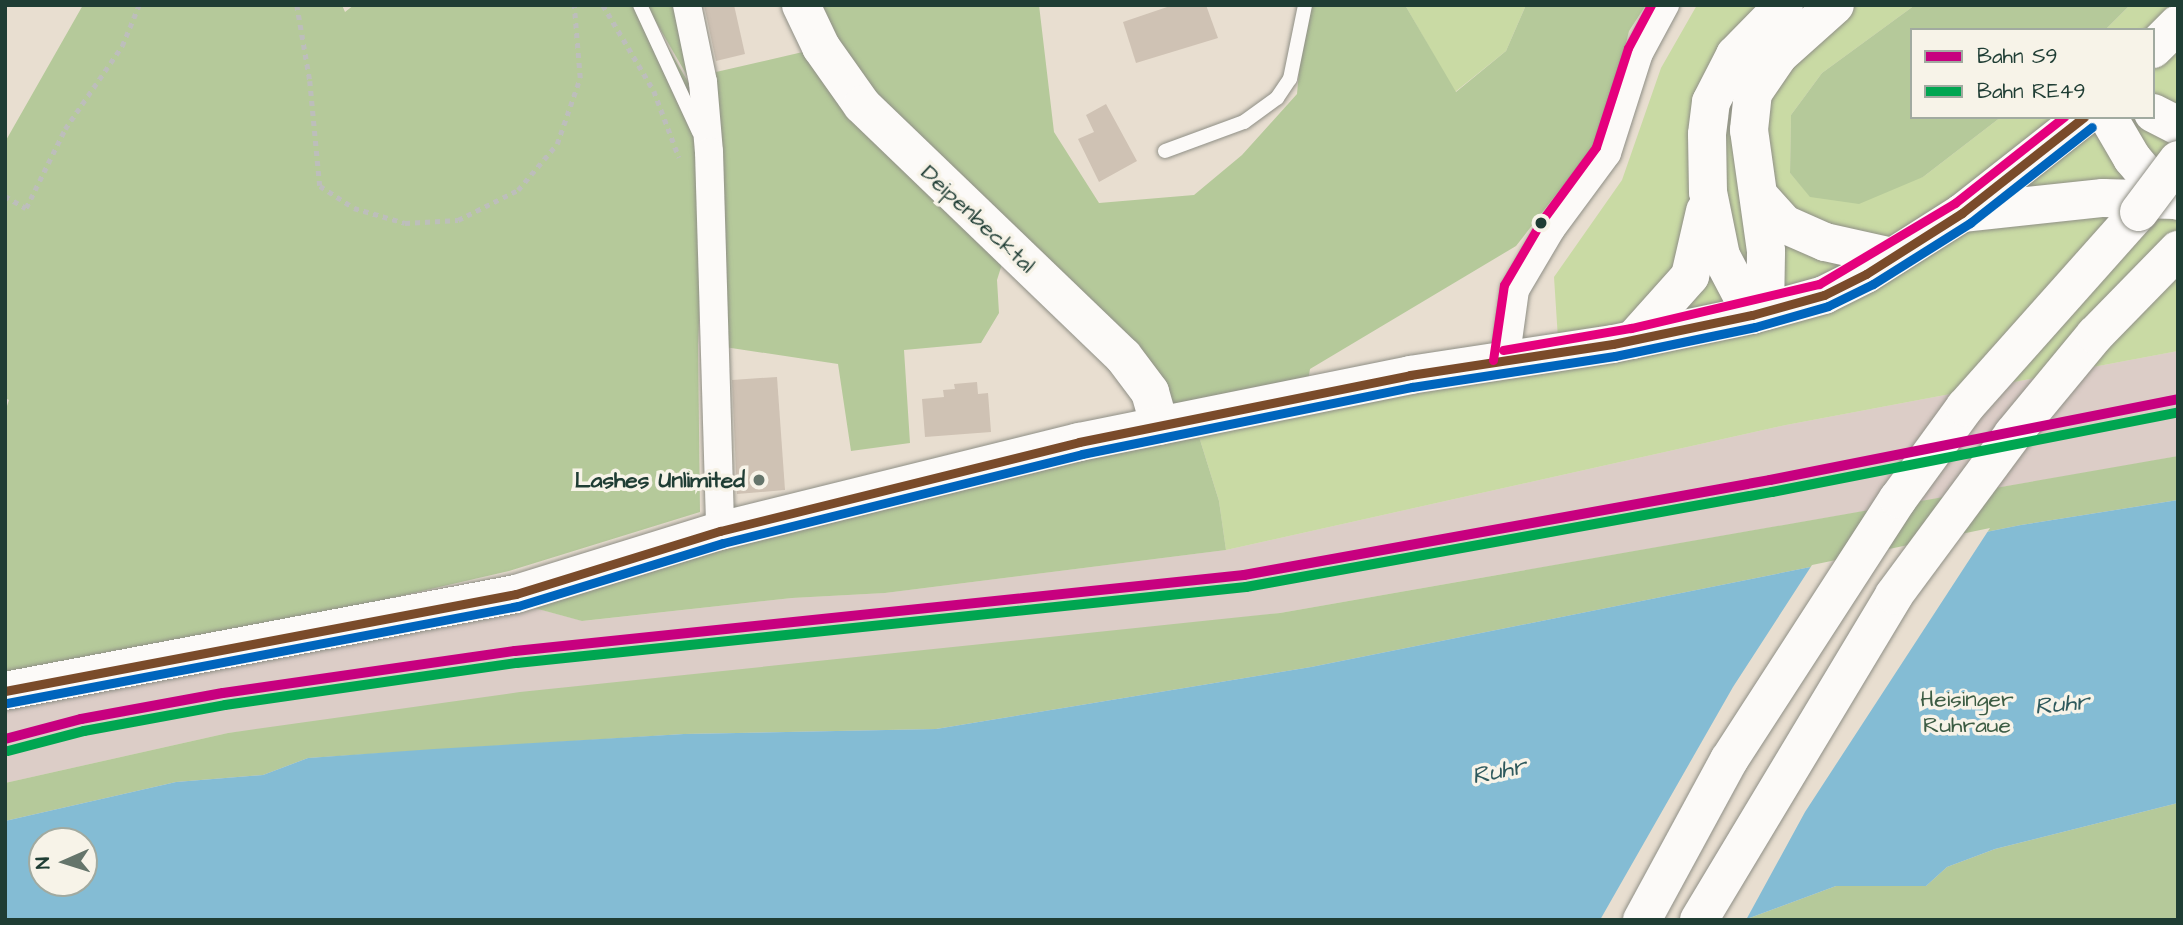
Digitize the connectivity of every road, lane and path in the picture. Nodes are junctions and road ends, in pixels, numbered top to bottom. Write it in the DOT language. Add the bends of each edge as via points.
graph roads {
  1 [pos="139,5"];
  2 [pos="297,5"];
  3 [pos="574,5"];
  4 [pos="603,5"];
  5 [pos="640,5"];
  6 [pos="687,5"];
  7 [pos="801,5"];
  8 [pos="1306,5"];
  9 [pos="1665,5"];
  10 [pos="1784,5"];
  11 [pos="1835,5"];
  12 [pos="2178,24"];
  13 [pos="2155,47"];
  14 [pos="2155,114"];
  15 [pos="2081,119"];
  16 [pos="2109,119"];
  17 [pos="2178,126"];
  18 [pos="709,152"];
  19 [pos="1165,152"];
  20 [pos="2178,160"];
  21 [pos="681,164"];
  22 [pos="1708,192"];
  23 [pos="5,196"];
  24 [pos="1760,197"];
  25 [pos="2167,198"];
  26 [pos="1962,213"];
  27 [pos="2178,250"];
  28 [pos="1892,257"];
  29 [pos="1759,313"];
  30 [pos="1633,340"];
  31 [pos="1505,362"];
  32 [pos="1160,426"];
  33 [pos="720,531"];
  34 [pos="5,691"];
  35 [pos="1642,920"];
  36 [pos="1699,920"];
  1 -- 23 [label="path" via="122,46 65,128 26,208"];
  2 -- 3 [label="path" via="320,186 354,208 405,223 458,220 518,191 557,144 580,78"];
  4 -- 21 [label="path" via="654,91"];
  5 -- 18 [label="lane"];
  6 -- 18 [label="street" via="703,82"];
  7 -- 32 [label="main road, Deipenbecktal" via="821,47 862,106 1123,356 1150,392"];
  8 -- 19 [label="lane" via="1290,79 1277,98 1244,122 1206,138 1183,141"];
  9 -- 31 [label="street" via="1639,53 1607,153 1551,229 1515,290"];
  10 -- 22 [label="main road" via="1735,55 1711,102"];
  11 -- 24 [label="main road" via="1779,55 1753,93 1749,130"];
  12 -- 13 [label="main road"];
  14 -- 17 [label="main road"];
  15 -- 26 [label="main road"];
  16 -- 25 [label="main road" via="2132,158"];
  18 -- 33 [label="street"];
  20 -- 25 [label="main road, bridge"];
  22 -- 29 [label="main road" via="1721,256"];
  22 -- 30 [label="main road" via="1690,276"];
  24 -- 28 [label="main road" via="1784,224"];
  24 -- 29 [label="main road"];
  25 -- 26 [label="main road" via="2103,198"];
  25 -- 35 [label="main road" via="1965,407 1898,499 1729,760"];
  26 -- 28 [label="main road"];
  27 -- 36 [label="main road" via="2095,335 2012,434 1894,595"];
  28 -- 29 [label="main road" via="1824,295"];
  29 -- 30 [label="main road"];
  30 -- 31 [label="main road"];
  31 -- 32 [label="main road" via="1410,375"];
  32 -- 33 [label="main road" via="947,473"];
  33 -- 34 [label="main road" via="516,594"];
}
